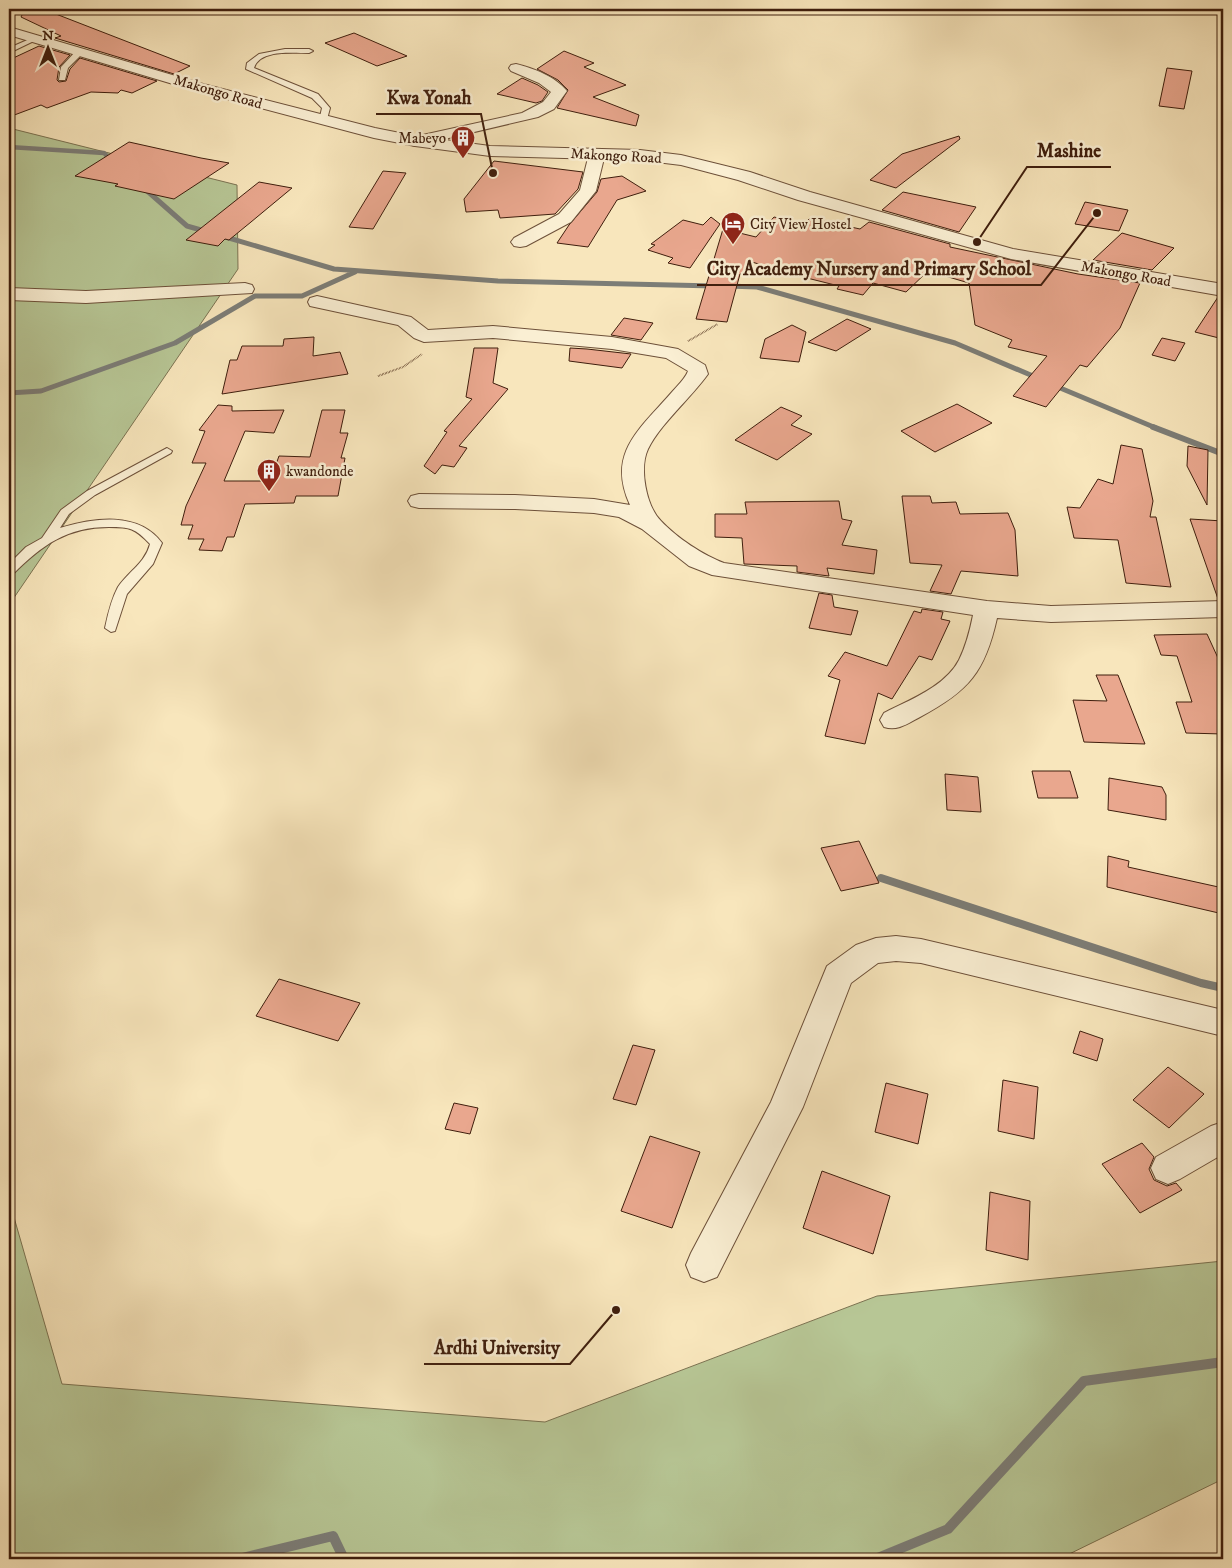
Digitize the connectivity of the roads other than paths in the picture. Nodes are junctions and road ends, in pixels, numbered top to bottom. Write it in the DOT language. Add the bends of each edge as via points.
graph roads {
  1 [pos="9,31"];
  2 [pos="34,39"];
  3 [pos="9,51"];
  4 [pos="309,51"];
  5 [pos="79,53"];
  6 [pos="516,68"];
  7 [pos="62,78"];
  8 [pos="322,121"];
  9 [pos="415,141"];
  10 [pos="597,154"];
  11 [pos="520,242"];
  12 [pos="245,290"];
  13 [pos="1223,290"];
  14 [pos="9,294"];
  15 [pos="317,302"];
  16 [pos="168,451"];
  17 [pos="419,501"];
  18 [pos="650,524"];
  19 [pos="46,541"];
  20 [pos="9,571"];
  21 [pos="1223,608"];
  22 [pos="987,609"];
  23 [pos="111,628"];
  24 [pos="893,720"];
  25 [pos="1223,1023"];
  26 [pos="1223,1137"];
  27 [pos="1168,1168"];
  28 [pos="704,1264"];
  1 -- 2 [label="street, Makongo Road"];
  2 -- 3 [label="lane"];
  2 -- 5 [label="street, Makongo Road"];
  4 -- 8 [label="lane" via="284,50 267,54 253,61 250,69 315,96 326,108"];
  5 -- 7 [label="lane" via="65,67"];
  5 -- 8 [label="street, Makongo Road"];
  6 -- 9 [label="street" via="554,86 559,91 554,102 521,118"];
  8 -- 9 [label="street, Makongo Road"];
  9 -- 10 [label="street, Makongo Road" via="490,151"];
  10 -- 11 [label="street" via="588,191 564,218"];
  10 -- 13 [label="street, Makongo Road" via="680,160 1012,254"];
  12 -- 14 [label="street" via="86,297"];
  15 -- 18 [label="street" via="404,321 424,336 522,333 671,353 693,365 698,374 644,438 631,463 632,478"];
  16 -- 19 [label="lane" via="91,493 65,512"];
  17 -- 18 [label="street" via="594,506 625,511"];
  18 -- 22 [label="street" via="697,562 720,570"];
  19 -- 20 [label="lane" via="30,550"];
  19 -- 23 [label="lane" via="65,530 91,524 130,524 143,530 156,544 151,559 127,584 118,599"];
  21 -- 22 [label="street" via="1051,614"];
  22 -- 24 [label="street" via="979,644 969,667 955,682"];
  25 -- 28 [label="street" via="921,951 898,947 874,950 855,959 838,975 786,1107"];
  26 -- 27 [label="street"];
}
